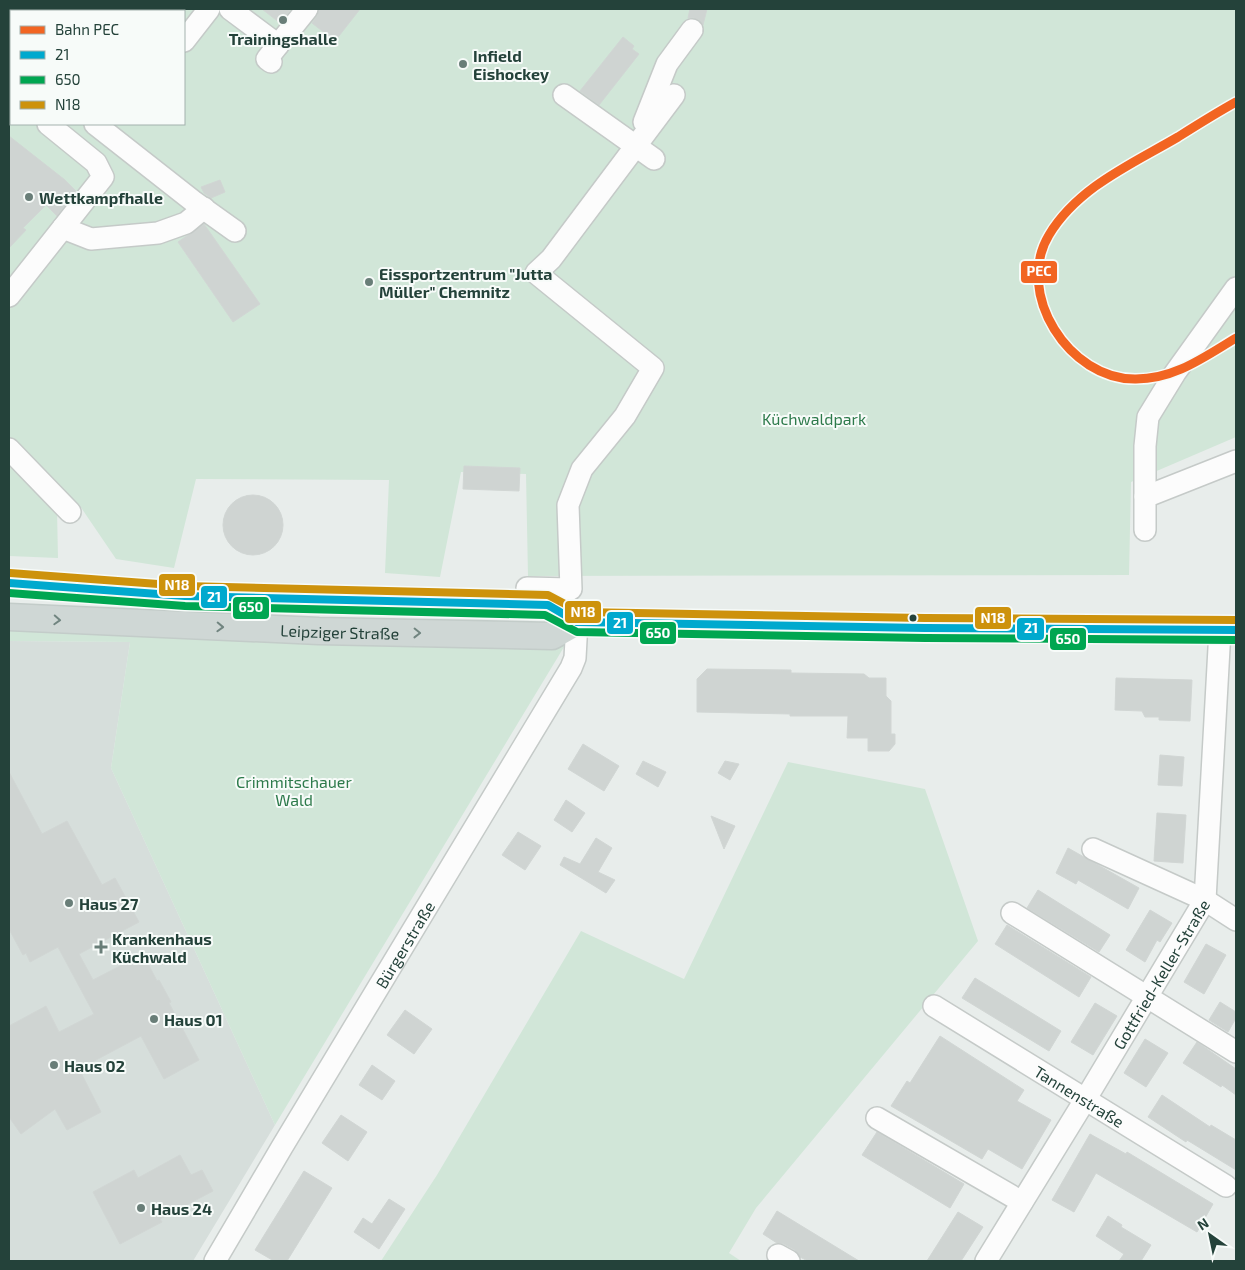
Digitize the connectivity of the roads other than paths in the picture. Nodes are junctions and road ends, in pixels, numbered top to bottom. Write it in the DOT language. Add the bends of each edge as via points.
graph roads {
  1 [pos="209,9"];
  2 [pos="230,9"];
  3 [pos="307,9"];
  4 [pos="684,28"];
  5 [pos="185,41"];
  6 [pos="564,95"];
  7 [pos="674,95"];
  8 [pos="49,125"];
  9 [pos="109,128"];
  10 [pos="634,146"];
  11 [pos="654,160"];
  12 [pos="204,208"];
  13 [pos="63,228"];
  14 [pos="235,231"];
  15 [pos="1236,288"];
  16 [pos="9,296"];
  17 [pos="9,449"];
  18 [pos="1236,461"];
  19 [pos="1146,497"];
  20 [pos="70,512"];
  21 [pos="1145,530"];
  22 [pos="9,583"];
  23 [pos="528,588"];
  24 [pos="9,617"];
  25 [pos="577,622"];
  26 [pos="1228,630"];
  27 [pos="1093,848"];
  28 [pos="1204,900"];
  29 [pos="1012,913"];
  30 [pos="1236,920"];
  31 [pos="1147,998"];
  32 [pos="934,1006"];
  33 [pos="1236,1052"];
  34 [pos="1085,1100"];
  35 [pos="877,1118"];
  36 [pos="1226,1186"];
  37 [pos="1022,1202"];
  38 [pos="215,1261"];
  39 [pos="986,1261"];
  1 -- 5 [label="street"];
  2 -- 3 [label="street" via="274,54"];
  4 -- 10 [label="street"];
  6 -- 10 [label="street"];
  7 -- 10 [label="street"];
  8 -- 13 [label="street" via="96,163 103,177"];
  9 -- 12 [label="street"];
  10 -- 11 [label="street"];
  10 -- 23 [label="street" via="551,259 536,273 653,368 624,416 582,469 568,505 571,589"];
  12 -- 13 [label="street" via="186,223 158,233 91,240"];
  12 -- 14 [label="street"];
  13 -- 16 [label="street"];
  15 -- 19 [label="street" via="1174,373 1148,418 1144,446"];
  17 -- 20 [label="street"];
  18 -- 19 [label="street"];
  19 -- 21 [label="street"];
  22 -- 25 [label="main road, Leipziger Straße" via="185,596 548,606"];
  24 -- 25 [label="main road, Leipziger Straße, one-way" via="319,631 552,636"];
  25 -- 26 [label="main road, Leipziger Straße"];
  25 -- 38 [label="street, Bürgerstraße" via="576,658 571,668"];
  26 -- 28 [label="street, Gottfried-Keller-Straße"];
  27 -- 28 [label="street"];
  28 -- 30 [label="street"];
  28 -- 31 [label="street, Gottfried-Keller-Straße"];
  29 -- 31 [label="street"];
  31 -- 33 [label="street"];
  31 -- 34 [label="street, Gottfried-Keller-Straße"];
  32 -- 34 [label="street, Tannenstraße"];
  34 -- 36 [label="street, Tannenstraße"];
  34 -- 37 [label="street, Gottfried-Keller-Straße"];
  35 -- 37 [label="street"];
  37 -- 39 [label="street, Gottfried-Keller-Straße"];
}
